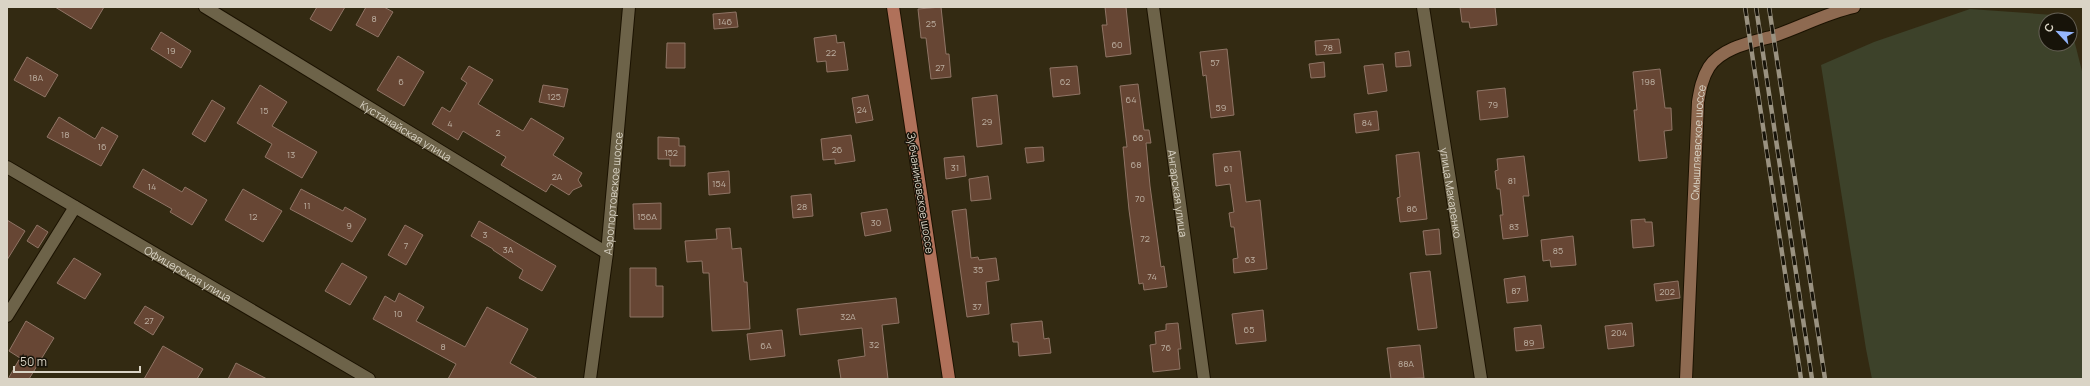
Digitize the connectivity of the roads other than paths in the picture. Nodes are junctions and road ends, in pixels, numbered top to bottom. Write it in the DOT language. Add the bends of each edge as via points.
graph roads {
  1 [pos="205,7"];
  2 [pos="629,7"];
  3 [pos="893,7"];
  4 [pos="1153,7"];
  5 [pos="1423,7"];
  6 [pos="1854,7"];
  7 [pos="1839,9"];
  8 [pos="7,167"];
  9 [pos="75,206"];
  10 [pos="607,253"];
  11 [pos="7,316"];
  12 [pos="369,379"];
  13 [pos="590,379"];
  14 [pos="949,379"];
  15 [pos="1204,379"];
  16 [pos="1481,379"];
  17 [pos="1686,379"];
  1 -- 10 [label="street, Кустанайская улица"];
  2 -- 10 [label="street, Аэропортовское шоссе"];
  3 -- 14 [label="main road, Зубчаниновское шоссе"];
  4 -- 15 [label="street, Ангарская улица"];
  5 -- 16 [label="street, улица Макаренко"];
  6 -- 7 [label="street, Смышляевское шоссе"];
  7 -- 17 [label="street, Смышляевское шоссе" via="1733,50 1718,58 1709,67 1702,82 1698,102"];
  8 -- 9 [label="street, Офицерская улица"];
  9 -- 11 [label="street"];
  9 -- 12 [label="street, Офицерская улица"];
  10 -- 13 [label="street, Аэропортовское шоссе"];
}
